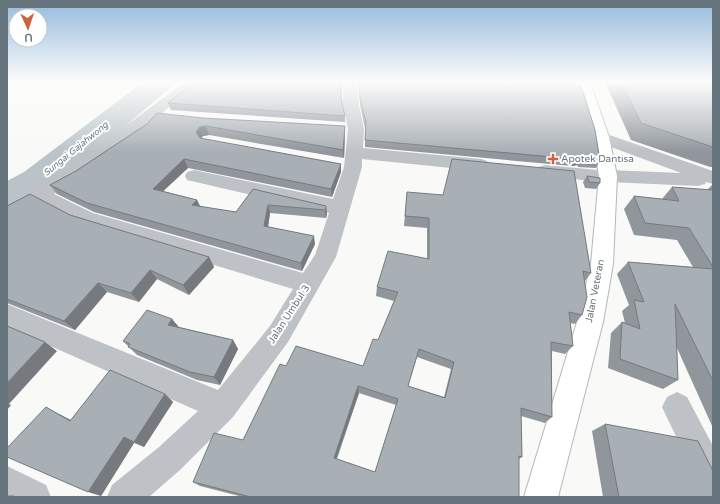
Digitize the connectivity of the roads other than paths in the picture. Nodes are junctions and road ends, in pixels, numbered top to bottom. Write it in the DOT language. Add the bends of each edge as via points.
graph roads {
  1 [pos="163,106"];
  2 [pos="351,106"];
  3 [pos="591,106"];
  4 [pos="152,114"];
  5 [pos="175,116"];
  6 [pos="601,137"];
  7 [pos="349,162"];
  8 [pos="497,167"];
  9 [pos="528,170"];
  10 [pos="194,176"];
  11 [pos="608,177"];
  12 [pos="713,178"];
  13 [pos="713,181"];
  14 [pos="38,194"];
  15 [pos="340,208"];
  16 [pos="7,213"];
  17 [pos="309,284"];
  18 [pos="7,315"];
  19 [pos="223,407"];
  20 [pos="677,407"];
  21 [pos="713,480"];
  22 [pos="7,482"];
  23 [pos="34,497"];
  24 [pos="124,497"];
  25 [pos="541,497"];
  1 -- 4 [label="street"];
  2 -- 7 [label="street, Jalan Umbul 3" via="348,128"];
  3 -- 6 [label="main road, Jalan Veteran"];
  4 -- 5 [label="street"];
  4 -- 14 [label="street" via="74,173"];
  6 -- 11 [label="main road, Jalan Veteran"];
  6 -- 12 [label="street"];
  7 -- 8 [label="street"];
  7 -- 15 [label="street, Jalan Umbul 3"];
  9 -- 11 [label="street"];
  10 -- 15 [label="street"];
  11 -- 13 [label="street"];
  11 -- 25 [label="main road, Jalan Veteran" via="602,264 590,322"];
  14 -- 16 [label="street"];
  14 -- 17 [label="street" via="86,219"];
  15 -- 17 [label="street, Jalan Umbul 3" via="325,257"];
  17 -- 19 [label="street, Jalan Umbul 3" via="279,334"];
  18 -- 19 [label="street"];
  19 -- 24 [label="street, Jalan Umbul 3" via="170,458"];
  20 -- 21 [label="street"];
  22 -- 23 [label="street"];
}
